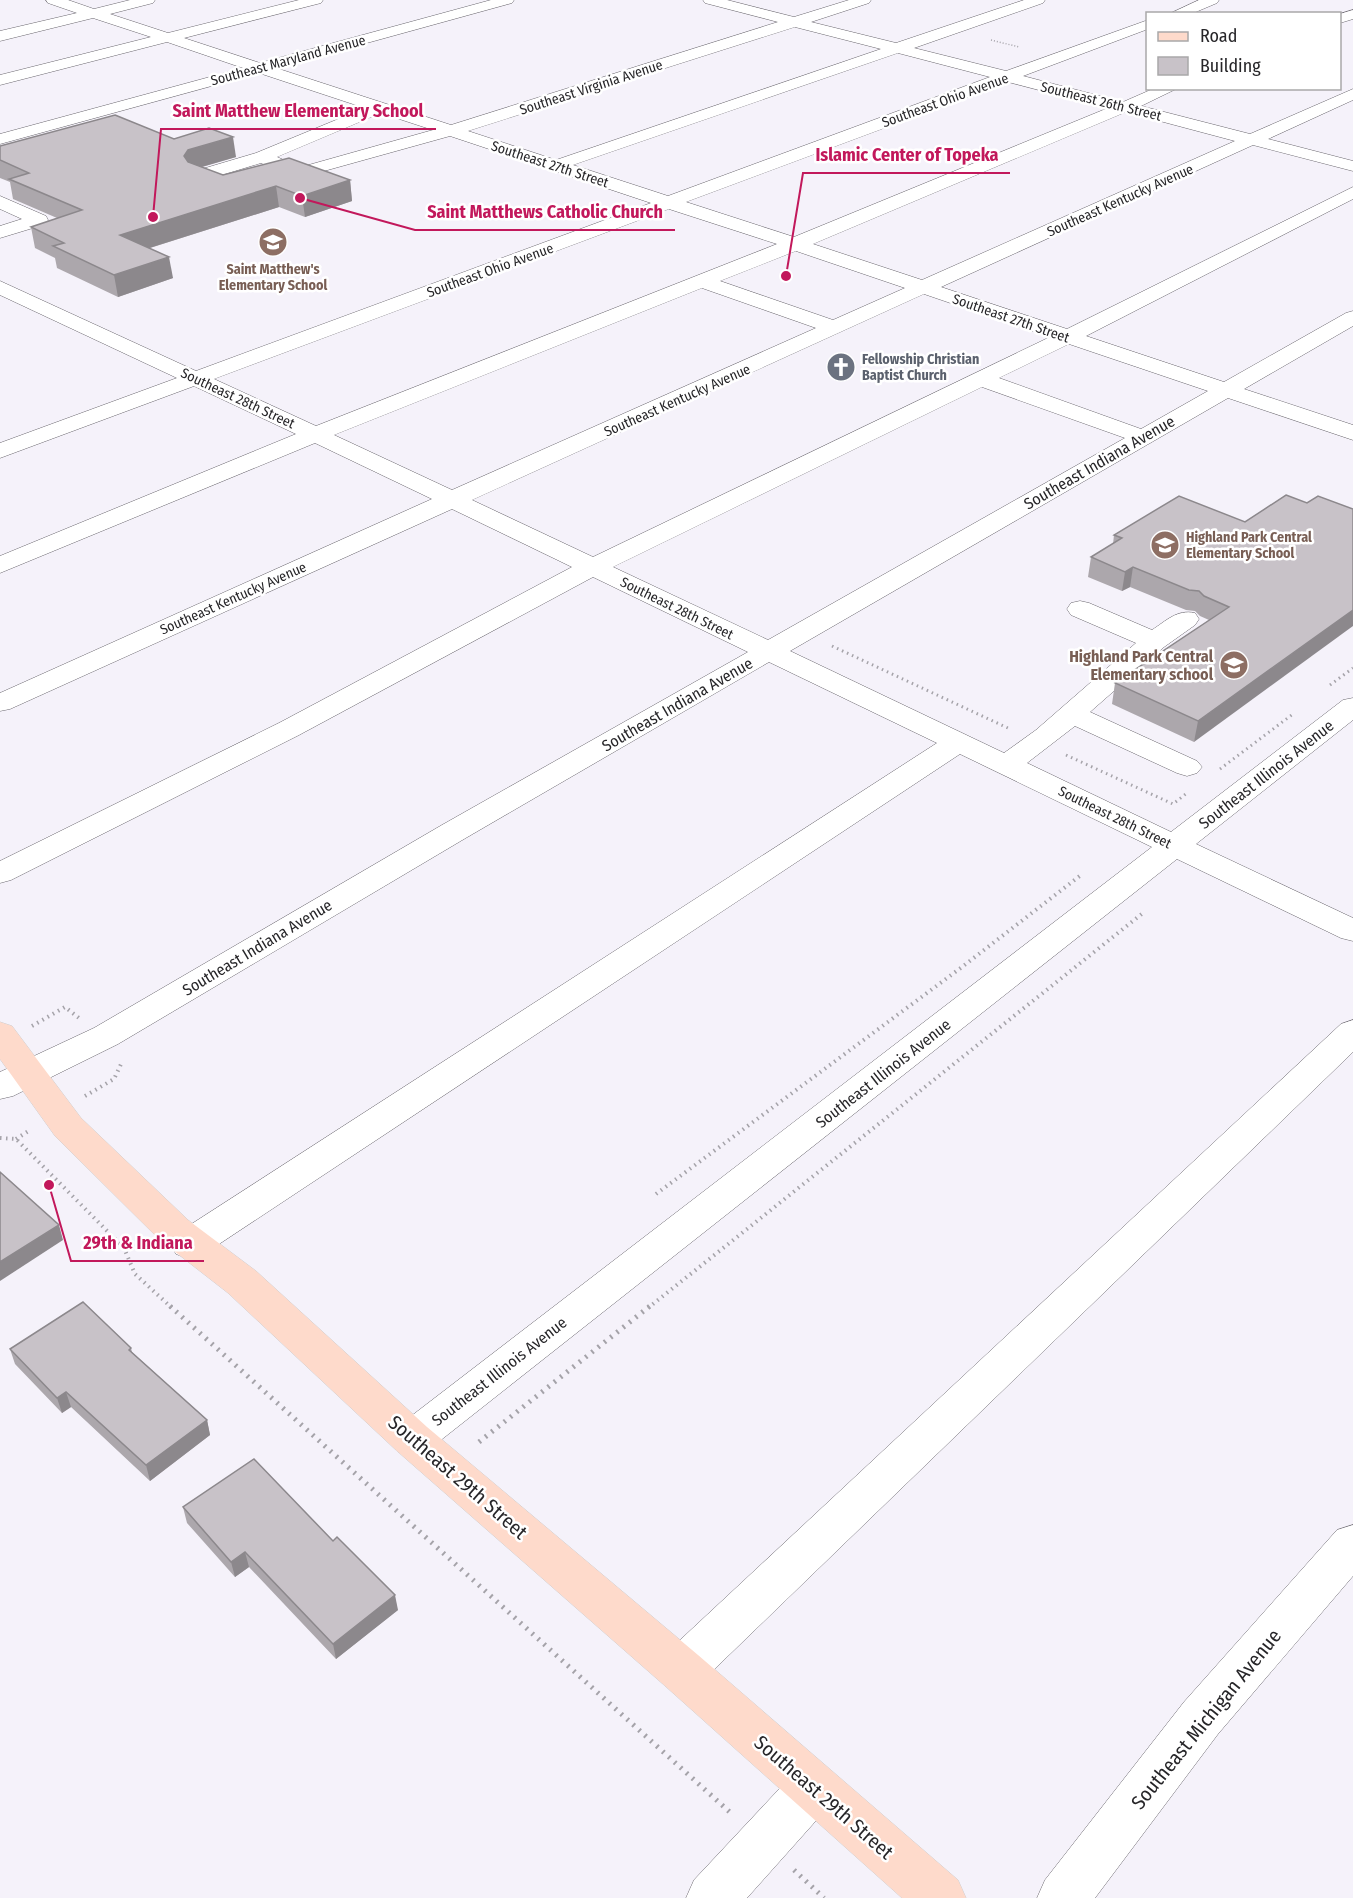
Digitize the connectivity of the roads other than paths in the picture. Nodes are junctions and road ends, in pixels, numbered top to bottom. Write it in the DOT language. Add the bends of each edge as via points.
graph roads {
  1 [pos="53,0"];
  2 [pos="148,0"];
  3 [pos="316,0"];
  4 [pos="507,0"];
  5 [pos="711,0"];
  6 [pos="864,0"];
  7 [pos="1038,0"];
  8 [pos="1212,0"];
  9 [pos="1181,12"];
  10 [pos="93,13"];
  11 [pos="795,22"];
  12 [pos="1146,25"];
  13 [pos="0,36"];
  14 [pos="164,38"];
  15 [pos="898,49"];
  16 [pos="258,68"];
  17 [pos="1007,77"];
  18 [pos="0,80"];
  19 [pos="1165,90"];
  20 [pos="1353,94"];
  21 [pos="1124,107"];
  22 [pos="379,108"];
  23 [pos="450,131"];
  24 [pos="0,139"];
  25 [pos="1252,140"];
  26 [pos="262,157"];
  27 [pos="554,166"];
  28 [pos="1353,166"];
  29 [pos="292,170"];
  30 [pos="259,179"];
  31 [pos="238,185"];
  32 [pos="1353,192"];
  33 [pos="0,202"];
  34 [pos="667,203"];
  35 [pos="0,232"];
  36 [pos="795,244"];
  37 [pos="702,281"];
  38 [pos="0,287"];
  39 [pos="924,288"];
  40 [pos="1353,316"];
  41 [pos="836,328"];
  42 [pos="1067,337"];
  43 [pos="197,379"];
  44 [pos="981,379"];
  45 [pos="1225,389"];
  46 [pos="1353,433"];
  47 [pos="316,434"];
  48 [pos="1143,437"];
  49 [pos="0,451"];
  50 [pos="454,501"];
  51 [pos="0,565"];
  52 [pos="594,568"];
  53 [pos="1080,609"];
  54 [pos="1186,619"];
  55 [pos="1154,641"];
  56 [pos="769,651"];
  57 [pos="0,703"];
  58 [pos="1353,706"];
  59 [pos="1072,714"];
  60 [pos="958,742"];
  61 [pos="1006,765"];
  62 [pos="1187,767"];
  63 [pos="1174,846"];
  64 [pos="0,873"];
  65 [pos="1353,931"];
  66 [pos="1353,1032"];
  67 [pos="0,1034"];
  68 [pos="15,1080"];
  69 [pos="190,1244"];
  70 [pos="412,1439"];
  71 [pos="1353,1544"];
  72 [pos="681,1670"];
  73 [pos="813,1788"];
  74 [pos="712,1898"];
  75 [pos="940,1898"];
  76 [pos="1063,1898"];
  1 -- 10 [label="street, Southeast 27th Street"];
  2 -- 10 [label="street"];
  3 -- 14 [label="street"];
  4 -- 16 [label="street, Southeast Maryland Avenue"];
  5 -- 11 [label="street, Southeast 26th Street"];
  6 -- 11 [label="street, Southeast Virginia Avenue"];
  7 -- 15 [label="street"];
  8 -- 9 [label="street"];
  10 -- 13 [label="street"];
  10 -- 14 [label="street, Southeast 27th Street"];
  11 -- 15 [label="street, Southeast 26th Street"];
  11 -- 23 [label="street, Southeast Virginia Avenue"];
  12 -- 17 [label="street, Southeast Ohio Avenue"];
  14 -- 16 [label="street, Southeast 27th Street"];
  14 -- 18 [label="street"];
  15 -- 17 [label="street, Southeast 26th Street"];
  15 -- 27 [label="street"];
  16 -- 22 [label="street, Southeast 27th Street"];
  16 -- 24 [label="street, Southeast Maryland Avenue"];
  17 -- 21 [label="street, Southeast 26th Street"];
  17 -- 34 [label="street, Southeast Ohio Avenue"];
  19 -- 21 [label="street"];
  20 -- 25 [label="street, Southeast Kentucky Avenue"];
  21 -- 25 [label="street, Southeast 26th Street"];
  21 -- 36 [label="street"];
  22 -- 23 [label="street, Southeast 27th Street"];
  22 -- 26 [label="street"];
  23 -- 27 [label="street, Southeast 27th Street"];
  23 -- 29 [label="street, Southeast Virginia Avenue" via="306,171"];
  25 -- 28 [label="street, Southeast 26th Street"];
  25 -- 39 [label="street, Southeast Kentucky Avenue"];
  26 -- 29 [label="street"];
  26 -- 31 [label="street" via="198,176 227,188"];
  27 -- 34 [label="street, Southeast 27th Street"];
  29 -- 30 [label="street, Southeast Virginia Avenue"];
  32 -- 42 [label="street"];
  33 -- 35 [label="street" via="39,219"];
  34 -- 36 [label="street, Southeast 27th Street"];
  34 -- 43 [label="street, Southeast Ohio Avenue"];
  36 -- 37 [label="street"];
  36 -- 39 [label="street, Southeast 27th Street"];
  37 -- 41 [label="street"];
  37 -- 47 [label="street"];
  38 -- 43 [label="street, Southeast 28th Street"];
  39 -- 41 [label="street, Southeast Kentucky Avenue"];
  39 -- 42 [label="street, Southeast 27th Street"];
  40 -- 45 [label="street, Southeast Indiana Avenue"];
  41 -- 50 [label="street, Southeast Kentucky Avenue"];
  42 -- 44 [label="street"];
  42 -- 45 [label="street, Southeast 27th Street"];
  43 -- 47 [label="street, Southeast 28th Street"];
  43 -- 49 [label="street, Southeast Ohio Avenue"];
  44 -- 48 [label="street"];
  44 -- 52 [label="street"];
  45 -- 46 [label="street, Southeast 27th Street"];
  45 -- 48 [label="street, Southeast Indiana Avenue"];
  47 -- 50 [label="street, Southeast 28th Street"];
  47 -- 51 [label="street"];
  48 -- 56 [label="street, Southeast Indiana Avenue"];
  50 -- 52 [label="street, Southeast 28th Street"];
  50 -- 57 [label="street, Southeast Kentucky Avenue"];
  52 -- 56 [label="street, Southeast 28th Street"];
  52 -- 64 [label="street" via="289,729"];
  53 -- 55 [label="street"];
  54 -- 55 [label="street"];
  55 -- 59 [label="street"];
  56 -- 60 [label="street, Southeast 28th Street"];
  56 -- 68 [label="street, Southeast Indiana Avenue" via="106,1036"];
  58 -- 63 [label="street, Southeast Illinois Avenue"];
  59 -- 61 [label="street"];
  59 -- 62 [label="street"];
  60 -- 61 [label="street, Southeast 28th Street"];
  60 -- 69 [label="street"];
  61 -- 63 [label="street, Southeast 28th Street"];
  63 -- 65 [label="street, Southeast 28th Street"];
  63 -- 70 [label="street, Southeast Illinois Avenue"];
  66 -- 72 [label="street"];
  67 -- 68 [label="main road, Southeast 29th Street"];
  68 -- 69 [label="main road, Southeast 29th Street"];
  69 -- 70 [label="main road, Southeast 29th Street" via="242,1282"];
  70 -- 72 [label="main road, Southeast 29th Street"];
  71 -- 76 [label="street, Southeast Michigan Avenue" via="1201,1718"];
  72 -- 73 [label="main road, Southeast 29th Street"];
  73 -- 74 [label="street"];
  73 -- 75 [label="main road, Southeast 29th Street"];
}
